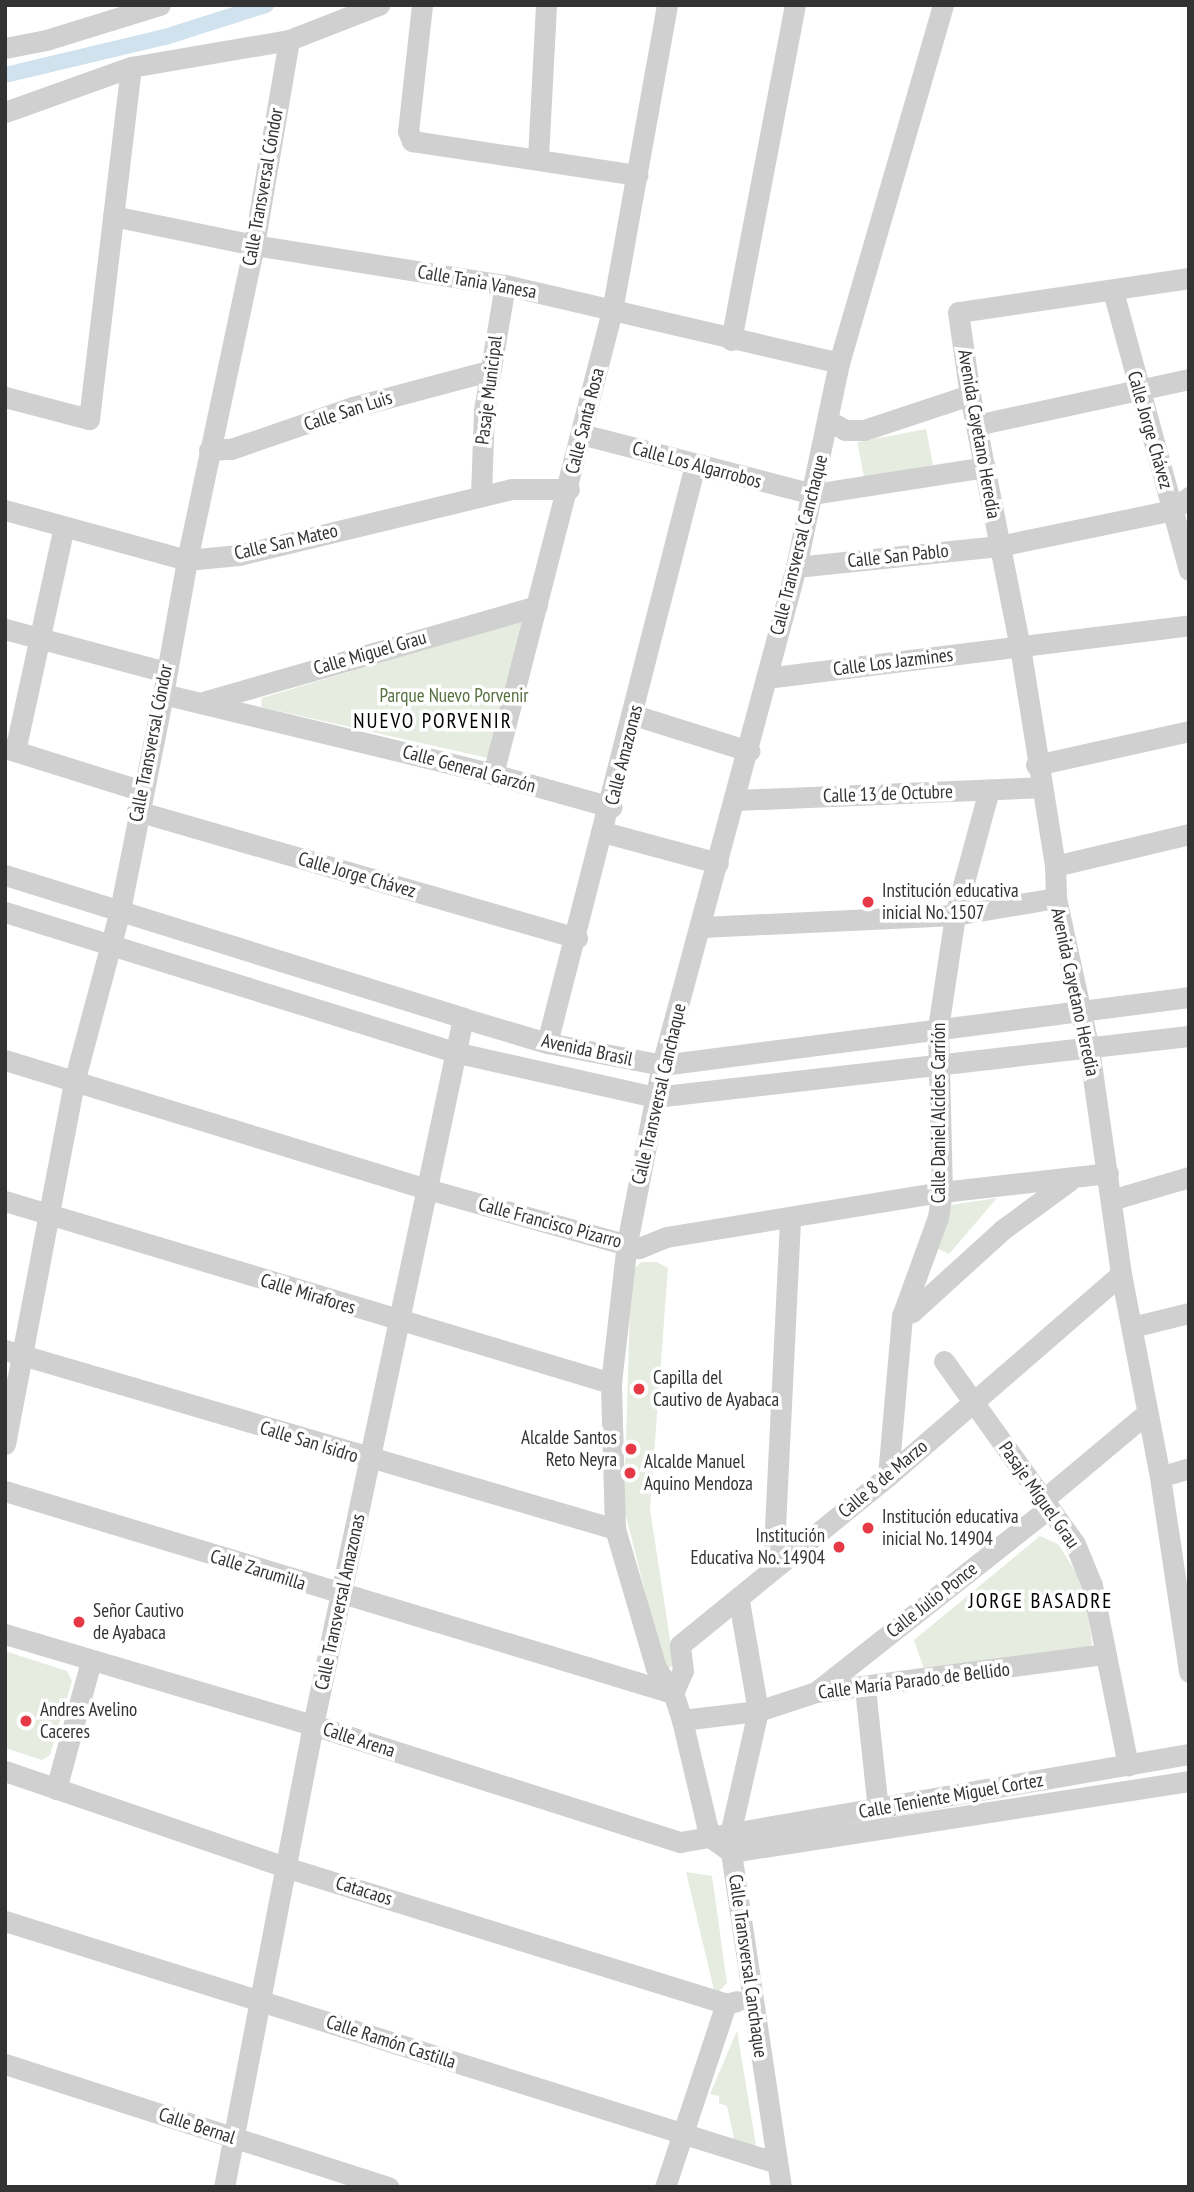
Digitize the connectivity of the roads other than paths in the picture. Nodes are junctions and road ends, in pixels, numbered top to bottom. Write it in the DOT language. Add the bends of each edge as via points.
graph roads {
  1 [pos="160,5"];
  2 [pos="379,5"];
  3 [pos="422,5"];
  4 [pos="547,5"];
  5 [pos="667,5"];
  6 [pos="795,5"];
  7 [pos="943,5"];
  8 [pos="289,40"];
  9 [pos="5,48"];
  10 [pos="131,67"];
  11 [pos="5,113"];
  12 [pos="538,158"];
  13 [pos="637,175"];
  14 [pos="113,216"];
  15 [pos="254,244"];
  16 [pos="505,285"];
  17 [pos="1187,285"];
  18 [pos="1113,291"];
  19 [pos="612,311"];
  20 [pos="731,340"];
  21 [pos="839,363"];
  22 [pos="488,371"];
  23 [pos="1189,379"];
  24 [pos="1139,390"];
  25 [pos="970,395"];
  26 [pos="5,397"];
  27 [pos="829,421"];
  28 [pos="976,425"];
  29 [pos="581,434"];
  30 [pos="209,450"];
  31 [pos="695,465"];
  32 [pos="985,467"];
  33 [pos="569,489"];
  34 [pos="813,494"];
  35 [pos="481,495"];
  36 [pos="1181,504"];
  37 [pos="5,510"];
  38 [pos="64,527"];
  39 [pos="999,546"];
  40 [pos="187,560"];
  41 [pos="796,567"];
  42 [pos="1189,570"];
  43 [pos="537,606"];
  44 [pos="1189,625"];
  45 [pos="5,629"];
  46 [pos="43,639"];
  47 [pos="1020,647"];
  48 [pos="166,671"];
  49 [pos="766,678"];
  50 [pos="163,694"];
  51 [pos="204,701"];
  52 [pos="634,715"];
  53 [pos="1189,731"];
  54 [pos="10,750"];
  55 [pos="749,751"];
  56 [pos="1036,765"];
  57 [pos="493,774"];
  58 [pos="1040,787"];
  59 [pos="989,790"];
  60 [pos="736,800"];
  61 [pos="140,801"];
  62 [pos="611,807"];
  63 [pos="603,832"];
  64 [pos="1189,834"];
  65 [pos="718,863"];
  66 [pos="1055,866"];
  67 [pos="5,875"];
  68 [pos="1056,898"];
  69 [pos="120,910"];
  70 [pos="5,912"];
  71 [pos="955,915"];
  72 [pos="702,927"];
  73 [pos="577,938"];
  74 [pos="111,943"];
  75 [pos="1189,997"];
  76 [pos="1080,1009"];
  77 [pos="463,1018"];
  78 [pos="938,1028"];
  79 [pos="1189,1036"];
  80 [pos="547,1043"];
  81 [pos="1089,1049"];
  82 [pos="454,1052"];
  83 [pos="5,1060"];
  84 [pos="938,1064"];
  85 [pos="662,1065"];
  86 [pos="74,1082"];
  87 [pos="655,1097"];
  88 [pos="1108,1173"];
  89 [pos="1189,1177"];
  90 [pos="1071,1180"];
  91 [pos="427,1189"];
  92 [pos="942,1192"];
  93 [pos="1111,1200"];
  94 [pos="5,1202"];
  95 [pos="52,1216"];
  96 [pos="790,1220"];
  97 [pos="627,1243"];
  98 [pos="1121,1274"];
  99 [pos="1189,1313"];
  100 [pos="902,1316"];
  101 [pos="397,1322"];
  102 [pos="1132,1327"];
  103 [pos="14,1353"];
  104 [pos="944,1361"];
  105 [pos="611,1383"];
  106 [pos="974,1402"];
  107 [pos="1146,1414"];
  108 [pos="5,1444"];
  109 [pos="369,1460"];
  110 [pos="1189,1468"];
  111 [pos="888,1476"];
  112 [pos="1160,1477"];
  113 [pos="5,1491"];
  114 [pos="1046,1504"];
  115 [pos="615,1529"];
  116 [pos="778,1565"];
  117 [pos="343,1597"];
  118 [pos="739,1601"];
  119 [pos="1185,1607"];
  120 [pos="5,1634"];
  121 [pos="1106,1654"];
  122 [pos="91,1661"];
  123 [pos="1189,1672"];
  124 [pos="865,1688"];
  125 [pos="816,1692"];
  126 [pos="673,1693"];
  127 [pos="758,1711"];
  128 [pos="682,1720"];
  129 [pos="313,1726"];
  130 [pos="1189,1755"];
  131 [pos="1128,1765"];
  132 [pos="5,1771"];
  133 [pos="1189,1781"];
  134 [pos="56,1789"];
  135 [pos="878,1809"];
  136 [pos="724,1841"];
  137 [pos="288,1868"];
  138 [pos="5,1921"];
  139 [pos="752,1998"];
  140 [pos="262,2001"];
  141 [pos="726,2004"];
  142 [pos="5,2064"];
  143 [pos="680,2134"];
  144 [pos="234,2138"];
  145 [pos="777,2163"];
  146 [pos="224,2187"];
  147 [pos="389,2187"];
  148 [pos="664,2187"];
  149 [pos="781,2187"];
  1 -- 9 [label="street"];
  2 -- 8 [label="street"];
  3 -- 12 [label="street" via="409,138"];
  4 -- 12 [label="street"];
  5 -- 13 [label="street, Calle Santa Rosa"];
  6 -- 20 [label="street"];
  7 -- 21 [label="street, Calle Transversal Canchaque"];
  8 -- 10 [label="street"];
  8 -- 15 [label="street, Calle Transversal Cóndor"];
  10 -- 11 [label="street"];
  10 -- 14 [label="street"];
  12 -- 13 [label="street"];
  13 -- 19 [label="street, Calle Santa Rosa"];
  14 -- 15 [label="street, Calle Tania Vanesa"];
  14 -- 26 [label="street" via="89,419"];
  15 -- 16 [label="street, Calle Tania Vanesa"];
  15 -- 30 [label="street, Calle Transversal Cóndor"];
  16 -- 19 [label="street, Calle Tania Vanesa"];
  16 -- 22 [label="street, Pasaje Municipal"];
  17 -- 18 [label="street"];
  18 -- 24 [label="street, Calle Jorge Chávez"];
  18 -- 25 [label="street, Avenida Cayetano Heredia" via="958,312"];
  19 -- 20 [label="street, Calle Tania Vanesa"];
  19 -- 29 [label="street, Calle Santa Rosa"];
  20 -- 21 [label="street, Calle Tania Vanesa"];
  21 -- 27 [label="street, Calle Transversal Canchaque"];
  22 -- 30 [label="street, Calle San Luis" via="353,407 231,449"];
  22 -- 35 [label="street, Pasaje Municipal"];
  23 -- 24 [label="street"];
  24 -- 28 [label="street"];
  24 -- 36 [label="street, Calle Jorge Chávez"];
  25 -- 27 [label="street" via="863,430 845,430"];
  25 -- 28 [label="street, Avenida Cayetano Heredia"];
  27 -- 34 [label="street, Calle Transversal Canchaque"];
  28 -- 32 [label="street, Avenida Cayetano Heredia"];
  29 -- 31 [label="street, Calle Los Algarrobos"];
  29 -- 33 [label="street, Calle Santa Rosa"];
  30 -- 40 [label="street, Calle Transversal Cóndor"];
  31 -- 34 [label="street, Calle Los Algarrobos"];
  31 -- 52 [label="street, Calle Amazonas"];
  32 -- 34 [label="street"];
  32 -- 39 [label="street, Avenida Cayetano Heredia"];
  33 -- 35 [label="street, Calle San Mateo" via="530,487"];
  33 -- 43 [label="street, Calle Santa Rosa"];
  34 -- 41 [label="street, Calle Transversal Canchaque"];
  35 -- 40 [label="street, Calle San Mateo" via="239,555"];
  36 -- 39 [label="street, Calle San Pablo"];
  36 -- 42 [label="street, Calle Jorge Chávez"];
  37 -- 38 [label="street, Calle San Mateo"];
  38 -- 40 [label="street, Calle San Mateo"];
  38 -- 46 [label="street"];
  39 -- 41 [label="street, Calle San Pablo"];
  39 -- 47 [label="street, Avenida Cayetano Heredia"];
  40 -- 48 [label="street, Calle Transversal Cóndor"];
  41 -- 49 [label="street, Calle Transversal Canchaque"];
  43 -- 51 [label="street, Calle Miguel Grau"];
  43 -- 57 [label="street, Calle Santa Rosa"];
  44 -- 47 [label="street, Calle Los Jazmines"];
  45 -- 46 [label="street"];
  46 -- 48 [label="street"];
  46 -- 54 [label="street"];
  47 -- 49 [label="street, Calle Los Jazmines"];
  47 -- 56 [label="street, Avenida Cayetano Heredia"];
  48 -- 50 [label="street, Calle Transversal Cóndor"];
  49 -- 55 [label="street, Calle Transversal Canchaque"];
  50 -- 51 [label="street, Calle General Garzón"];
  50 -- 61 [label="street, Calle Transversal Cóndor"];
  51 -- 57 [label="street, Calle General Garzón"];
  52 -- 55 [label="street"];
  52 -- 62 [label="street, Calle Amazonas"];
  53 -- 56 [label="street"];
  54 -- 61 [label="street, Calle Jorge Chávez"];
  55 -- 60 [label="street, Calle Transversal Canchaque"];
  56 -- 58 [label="street, Avenida Cayetano Heredia"];
  57 -- 62 [label="street, Calle General Garzón"];
  58 -- 59 [label="street, Calle 13 de Octubre"];
  58 -- 66 [label="street, Avenida Cayetano Heredia"];
  59 -- 60 [label="street, Calle 13 de Octubre"];
  59 -- 71 [label="street, Calle Daniel Alcides Carrión"];
  60 -- 65 [label="street, Calle Transversal Canchaque"];
  61 -- 69 [label="street, Calle Transversal Cóndor"];
  61 -- 73 [label="street, Calle Jorge Chávez"];
  62 -- 63 [label="street, Calle Amazonas"];
  63 -- 65 [label="street"];
  63 -- 73 [label="street, Calle Amazonas"];
  64 -- 66 [label="street"];
  65 -- 72 [label="street, Calle Transversal Canchaque"];
  66 -- 68 [label="street, Avenida Cayetano Heredia"];
  67 -- 69 [label="street, Avenida Brasil"];
  68 -- 71 [label="street"];
  68 -- 76 [label="street, Avenida Cayetano Heredia"];
  69 -- 74 [label="street, Calle Transversal Cóndor"];
  69 -- 77 [label="street, Avenida Brasil"];
  70 -- 74 [label="street, Avenida Brasil"];
  71 -- 72 [label="street"];
  71 -- 78 [label="street, Calle Daniel Alcides Carrión"];
  72 -- 85 [label="street, Calle Transversal Canchaque"];
  73 -- 80 [label="street, Calle Amazonas"];
  74 -- 82 [label="street, Avenida Brasil"];
  74 -- 86 [label="street, Calle Transversal Cóndor"];
  75 -- 76 [label="street, Avenida Brasil"];
  76 -- 78 [label="street, Avenida Brasil"];
  76 -- 81 [label="street, Avenida Cayetano Heredia"];
  77 -- 80 [label="street, Avenida Brasil"];
  77 -- 82 [label="street, Calle Transversal Amazonas"];
  78 -- 84 [label="street, Calle Daniel Alcides Carrión"];
  78 -- 85 [label="street, Avenida Brasil"];
  79 -- 81 [label="street, Avenida Brasil"];
  80 -- 85 [label="street, Avenida Brasil"];
  81 -- 84 [label="street, Avenida Brasil"];
  81 -- 88 [label="street, Avenida Cayetano Heredia"];
  82 -- 87 [label="street, Avenida Brasil"];
  82 -- 91 [label="street, Calle Transversal Amazonas"];
  83 -- 86 [label="street, Calle Francisco Pizarro"];
  84 -- 87 [label="street, Avenida Brasil"];
  84 -- 92 [label="street, Calle Daniel Alcides Carrión"];
  85 -- 87 [label="street, Calle Transversal Canchaque"];
  86 -- 91 [label="street, Calle Francisco Pizarro"];
  86 -- 95 [label="street, Calle Transversal Cóndor"];
  87 -- 97 [label="street, Calle Transversal Canchaque"];
  88 -- 90 [label="street, Calle Francisco Pizarro"];
  88 -- 93 [label="street, Avenida Cayetano Heredia"];
  89 -- 93 [label="street"];
  90 -- 92 [label="street, Calle Francisco Pizarro"];
  90 -- 100 [label="street" via="1002,1230"];
  91 -- 97 [label="street, Calle Francisco Pizarro"];
  91 -- 101 [label="street, Calle Transversal Amazonas"];
  92 -- 96 [label="street, Calle Francisco Pizarro"];
  92 -- 100 [label="street, Calle Daniel Alcides Carrión" via="938,1217"];
  93 -- 98 [label="street, Avenida Cayetano Heredia"];
  94 -- 95 [label="street, Calle Mirafores"];
  95 -- 101 [label="street, Calle Mirafores"];
  95 -- 103 [label="street, Calle Transversal Cóndor"];
  96 -- 97 [label="street, Calle Francisco Pizarro" via="666,1237 639,1248"];
  96 -- 116 [label="street" via="774,1548"];
  97 -- 105 [label="street, Calle Transversal Canchaque"];
  98 -- 102 [label="street, Avenida Cayetano Heredia"];
  98 -- 106 [label="street, Calle 8 de Marzo"];
  99 -- 102 [label="street"];
  100 -- 111 [label="street, Calle Daniel Alcides Carrión"];
  101 -- 105 [label="street, Calle Mirafores"];
  101 -- 109 [label="street, Calle Transversal Amazonas"];
  102 -- 107 [label="street, Avenida Cayetano Heredia"];
  103 -- 108 [label="street, Calle Transversal Cóndor"];
  103 -- 109 [label="street, Calle San Isidro"];
  104 -- 106 [label="street, Pasaje Miguel Grau"];
  105 -- 115 [label="street, Calle Transversal Canchaque"];
  106 -- 111 [label="street, Calle 8 de Marzo"];
  106 -- 114 [label="street, Pasaje Miguel Grau"];
  107 -- 112 [label="street, Avenida Cayetano Heredia"];
  107 -- 114 [label="street, Calle Julio Ponce"];
  109 -- 115 [label="street, Calle San Isidro"];
  109 -- 117 [label="street, Calle Transversal Amazonas"];
  110 -- 112 [label="street"];
  111 -- 116 [label="street, Calle 8 de Marzo"];
  112 -- 119 [label="street, Avenida Cayetano Heredia"];
  113 -- 117 [label="street, Calle Zarumilla"];
  114 -- 121 [label="street, Pasaje Miguel Grau" via="1076,1544 1088,1574"];
  114 -- 125 [label="street, Calle Julio Ponce"];
  115 -- 126 [label="street, Calle Transversal Canchaque" via="656,1668"];
  116 -- 118 [label="street, Calle 8 de Marzo"];
  117 -- 126 [label="street, Calle Zarumilla"];
  117 -- 129 [label="street, Calle Transversal Amazonas"];
  118 -- 126 [label="street, Calle 8 de Marzo" via="680,1645 682,1671"];
  118 -- 127 [label="street"];
  119 -- 123 [label="street, Avenida Cayetano Heredia"];
  120 -- 122 [label="street, Calle Arena"];
  121 -- 124 [label="street, Calle María Parado de Bellido"];
  121 -- 131 [label="street, Pasaje Miguel Grau"];
  122 -- 129 [label="street, Calle Arena"];
  122 -- 134 [label="street"];
  124 -- 125 [label="street, Calle María Parado de Bellido"];
  124 -- 135 [label="street"];
  125 -- 127 [label="street, Calle María Parado de Bellido"];
  126 -- 128 [label="street, Calle Transversal Canchaque"];
  127 -- 128 [label="street, Calle María Parado de Bellido"];
  127 -- 136 [label="street"];
  128 -- 136 [label="street, Calle Transversal Canchaque" via="702,1814"];
  129 -- 136 [label="street, Calle Arena" via="680,1842"];
  129 -- 137 [label="street, Calle Transversal Amazonas"];
  130 -- 131 [label="street, Calle Teniente Miguel Cortez"];
  131 -- 135 [label="street, Calle Teniente Miguel Cortez"];
  132 -- 134 [label="street, Catacaos"];
  133 -- 136 [label="street, Calle Teniente Miguel Cortez"];
  134 -- 137 [label="street, Catacaos"];
  135 -- 136 [label="street, Calle Teniente Miguel Cortez"];
  136 -- 139 [label="street, Calle Transversal Canchaque"];
  137 -- 140 [label="street, Calle Transversal Amazonas"];
  137 -- 141 [label="street, Catacaos"];
  138 -- 140 [label="street, Calle Ramón Castilla"];
  139 -- 141 [label="street"];
  139 -- 145 [label="street, Calle Transversal Canchaque"];
  140 -- 143 [label="street, Calle Ramón Castilla"];
  140 -- 144 [label="street, Calle Transversal Amazonas"];
  141 -- 143 [label="street"];
  142 -- 144 [label="street, Calle Bernal"];
  143 -- 145 [label="street, Calle Ramón Castilla"];
  143 -- 148 [label="street"];
  144 -- 146 [label="street, Calle Transversal Amazonas"];
  144 -- 147 [label="street, Calle Bernal"];
  145 -- 149 [label="street, Calle Transversal Canchaque"];
}
